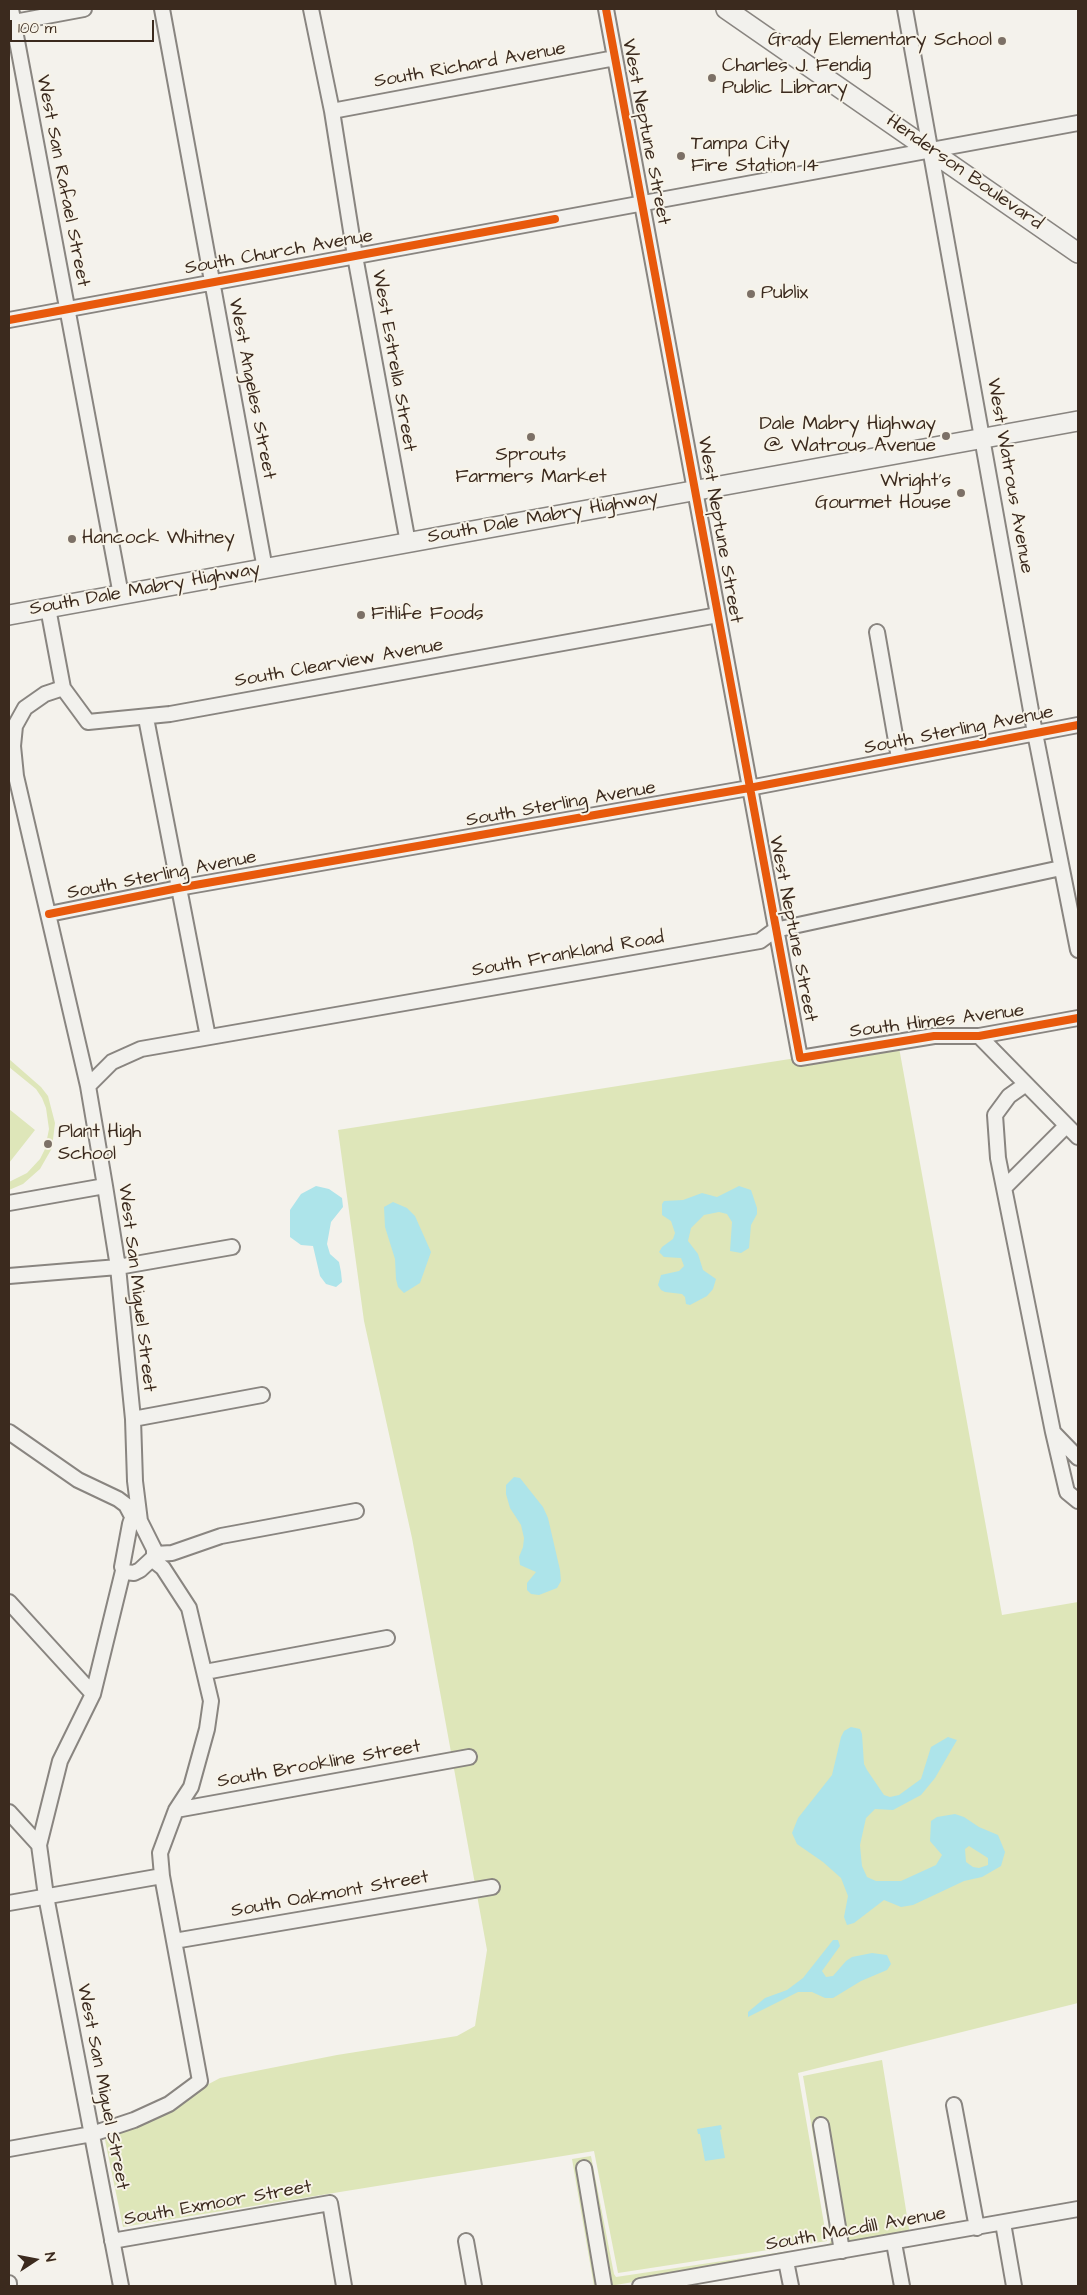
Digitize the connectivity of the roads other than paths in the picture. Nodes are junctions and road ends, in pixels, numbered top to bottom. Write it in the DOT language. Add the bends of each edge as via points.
graph roads {
  1 [pos="84,9"];
  2 [pos="162,9"];
  3 [pos="311,9"];
  4 [pos="606,9"];
  5 [pos="726,9"];
  6 [pos="905,9"];
  7 [pos="11,18"];
  8 [pos="615,58"];
  9 [pos="332,110"];
  10 [pos="1078,123"];
  11 [pos="931,150"];
  12 [pos="642,203"];
  13 [pos="1078,253"];
  14 [pos="355,256"];
  15 [pos="212,282"];
  16 [pos="67,309"];
  17 [pos="9,320"];
  18 [pos="1078,421"];
  19 [pos="983,438"];
  20 [pos="696,490"];
  21 [pos="408,543"];
  22 [pos="265,569"];
  23 [pos="121,595"];
  24 [pos="48,608"];
  25 [pos="9,615"];
  26 [pos="718,615"];
  27 [pos="877,632"];
  28 [pos="63,688"];
  29 [pos="146,718"];
  30 [pos="1078,725"];
  31 [pos="1035,733"];
  32 [pos="899,758"];
  33 [pos="749,788"];
  34 [pos="1061,868"];
  35 [pos="178,888"];
  36 [pos="49,914"];
  37 [pos="775,930"];
  38 [pos="1078,950"];
  39 [pos="1078,1018"];
  40 [pos="980,1036"];
  41 [pos="208,1037"];
  42 [pos="800,1058"];
  43 [pos="1026,1084"];
  44 [pos="88,1086"];
  45 [pos="1066,1126"];
  46 [pos="1078,1137"];
  47 [pos="105,1186"];
  48 [pos="1004,1188"];
  49 [pos="9,1203"];
  50 [pos="232,1247"];
  51 [pos="118,1267"];
  52 [pos="9,1276"];
  53 [pos="262,1395"];
  54 [pos="133,1419"];
  55 [pos="9,1432"];
  56 [pos="1053,1432"];
  57 [pos="1078,1458"];
  58 [pos="1078,1501"];
  59 [pos="356,1511"];
  60 [pos="137,1520"];
  61 [pos="154,1557"];
  62 [pos="123,1571"];
  63 [pos="9,1602"];
  64 [pos="388,1638"];
  65 [pos="205,1672"];
  66 [pos="93,1694"];
  67 [pos="469,1757"];
  68 [pos="176,1810"];
  69 [pos="9,1813"];
  70 [pos="39,1845"];
  71 [pos="162,1876"];
  72 [pos="492,1887"];
  73 [pos="46,1896"];
  74 [pos="9,1903"];
  75 [pos="174,1941"];
  76 [pos="954,2104"];
  77 [pos="821,2125"];
  78 [pos="92,2134"];
  79 [pos="9,2149"];
  80 [pos="584,2168"];
  81 [pos="1078,2209"];
  82 [pos="1003,2223"];
  83 [pos="977,2228"];
  84 [pos="112,2241"];
  85 [pos="466,2241"];
  86 [pos="894,2243"];
  87 [pos="842,2251"];
  88 [pos="786,2261"];
  89 [pos="678,2283"];
  90 [pos="121,2286"];
  91 [pos="344,2286"];
  92 [pos="474,2286"];
  93 [pos="604,2286"];
  94 [pos="640,2286"];
  95 [pos="791,2286"];
  96 [pos="902,2286"];
  97 [pos="1014,2286"];
  1 -- 7 [label="street"];
  2 -- 15 [label="street, West Angeles Street"];
  3 -- 9 [label="street, West Estrella Street"];
  4 -- 8 [label="street, West Neptune Street"];
  5 -- 11 [label="main road, Henderson Boulevard"];
  6 -- 11 [label="street, West Watrous Avenue"];
  7 -- 16 [label="street, West San Rafael Street"];
  8 -- 9 [label="street, South Richard Avenue"];
  8 -- 12 [label="street, West Neptune Street"];
  9 -- 14 [label="street, West Estrella Street"];
  10 -- 11 [label="street, South Church Avenue"];
  11 -- 12 [label="street, South Church Avenue"];
  11 -- 13 [label="main road, Henderson Boulevard"];
  11 -- 19 [label="street, West Watrous Avenue"];
  12 -- 14 [label="street, South Church Avenue"];
  12 -- 20 [label="street, West Neptune Street"];
  14 -- 15 [label="street, South Church Avenue"];
  14 -- 21 [label="street, West Estrella Street"];
  15 -- 16 [label="street, South Church Avenue"];
  15 -- 22 [label="street, West Angeles Street"];
  16 -- 17 [label="street, South Church Avenue"];
  16 -- 23 [label="street, West San Rafael Street"];
  18 -- 19 [label="main road, South Dale Mabry Highway"];
  19 -- 20 [label="main road, South Dale Mabry Highway"];
  19 -- 31 [label="street, West Watrous Avenue"];
  20 -- 21 [label="main road, South Dale Mabry Highway"];
  20 -- 26 [label="street, West Neptune Street"];
  21 -- 22 [label="main road, South Dale Mabry Highway"];
  22 -- 23 [label="main road, South Dale Mabry Highway"];
  23 -- 24 [label="main road, South Dale Mabry Highway"];
  24 -- 25 [label="main road, South Dale Mabry Highway"];
  24 -- 28 [label="street, South Clearview Avenue"];
  26 -- 29 [label="street, South Clearview Avenue"];
  26 -- 33 [label="street, West Neptune Street"];
  27 -- 32 [label="street"];
  28 -- 29 [label="street, South Clearview Avenue" via="88,722"];
  28 -- 36 [label="street, West San Miguel Street" via="45,694 25,708 15,726 13,746 16,776"];
  29 -- 35 [label="street"];
  30 -- 31 [label="street, South Sterling Avenue"];
  31 -- 32 [label="street, South Sterling Avenue"];
  31 -- 34 [label="street, West Watrous Avenue"];
  32 -- 33 [label="street, South Sterling Avenue"];
  33 -- 35 [label="street, South Sterling Avenue"];
  33 -- 37 [label="street, West Neptune Street"];
  34 -- 37 [label="street, South Frankland Road"];
  34 -- 38 [label="street, West Watrous Avenue"];
  35 -- 36 [label="street, South Sterling Avenue"];
  35 -- 41 [label="street"];
  36 -- 44 [label="street, West San Miguel Street"];
  37 -- 41 [label="street, South Frankland Road" via="760,941 739,945"];
  37 -- 42 [label="street, West Neptune Street"];
  39 -- 40 [label="street, South Himes Avenue"];
  40 -- 42 [label="street, South Himes Avenue" via="934,1036"];
  40 -- 43 [label="street"];
  41 -- 44 [label="street, South Frankland Road" via="141,1049 112,1062"];
  43 -- 45 [label="street"];
  43 -- 48 [label="street" via="1009,1096 995,1115"];
  44 -- 47 [label="street, West San Miguel Street"];
  45 -- 46 [label="street"];
  45 -- 48 [label="street"];
  47 -- 49 [label="street"];
  47 -- 51 [label="street, West San Miguel Street"];
  48 -- 56 [label="street"];
  50 -- 51 [label="street"];
  51 -- 52 [label="street"];
  51 -- 54 [label="street, West San Miguel Street"];
  53 -- 54 [label="street"];
  54 -- 60 [label="street, West San Miguel Street"];
  55 -- 60 [label="street" via="78,1480 118,1499"];
  56 -- 57 [label="street"];
  56 -- 58 [label="street" via="1067,1492"];
  59 -- 61 [label="street" via="222,1536"];
  60 -- 61 [label="street"];
  60 -- 62 [label="street" via="130,1524"];
  61 -- 62 [label="street" via="134,1573"];
  61 -- 65 [label="street" via="189,1608"];
  62 -- 66 [label="street"];
  63 -- 66 [label="street"];
  64 -- 65 [label="street"];
  65 -- 68 [label="street" via="211,1701 208,1729 191,1787"];
  66 -- 70 [label="street" via="60,1761"];
  67 -- 68 [label="street, South Brookline Street"];
  68 -- 71 [label="street" via="160,1852"];
  69 -- 70 [label="street"];
  70 -- 73 [label="street, West San Miguel Street"];
  71 -- 73 [label="street"];
  71 -- 75 [label="street"];
  72 -- 75 [label="street, South Oakmont Street"];
  73 -- 74 [label="street"];
  73 -- 78 [label="street, West San Miguel Street"];
  75 -- 78 [label="street" via="200,2081 168,2104"];
  76 -- 83 [label="street"];
  77 -- 87 [label="street"];
  78 -- 79 [label="street"];
  78 -- 84 [label="street, West San Miguel Street"];
  80 -- 93 [label="street"];
  81 -- 82 [label="street, South Macdill Avenue"];
  82 -- 83 [label="street, South Macdill Avenue"];
  82 -- 97 [label="street"];
  83 -- 86 [label="street, South Macdill Avenue"];
  84 -- 90 [label="street, West San Miguel Street"];
  84 -- 91 [label="street, South Exmoor Street" via="330,2203"];
  85 -- 92 [label="street"];
  86 -- 87 [label="street, South Macdill Avenue"];
  86 -- 96 [label="street"];
  87 -- 88 [label="street, South Macdill Avenue"];
  88 -- 89 [label="street, South Macdill Avenue"];
  88 -- 95 [label="street"];
  89 -- 94 [label="street, South Macdill Avenue"];
}
